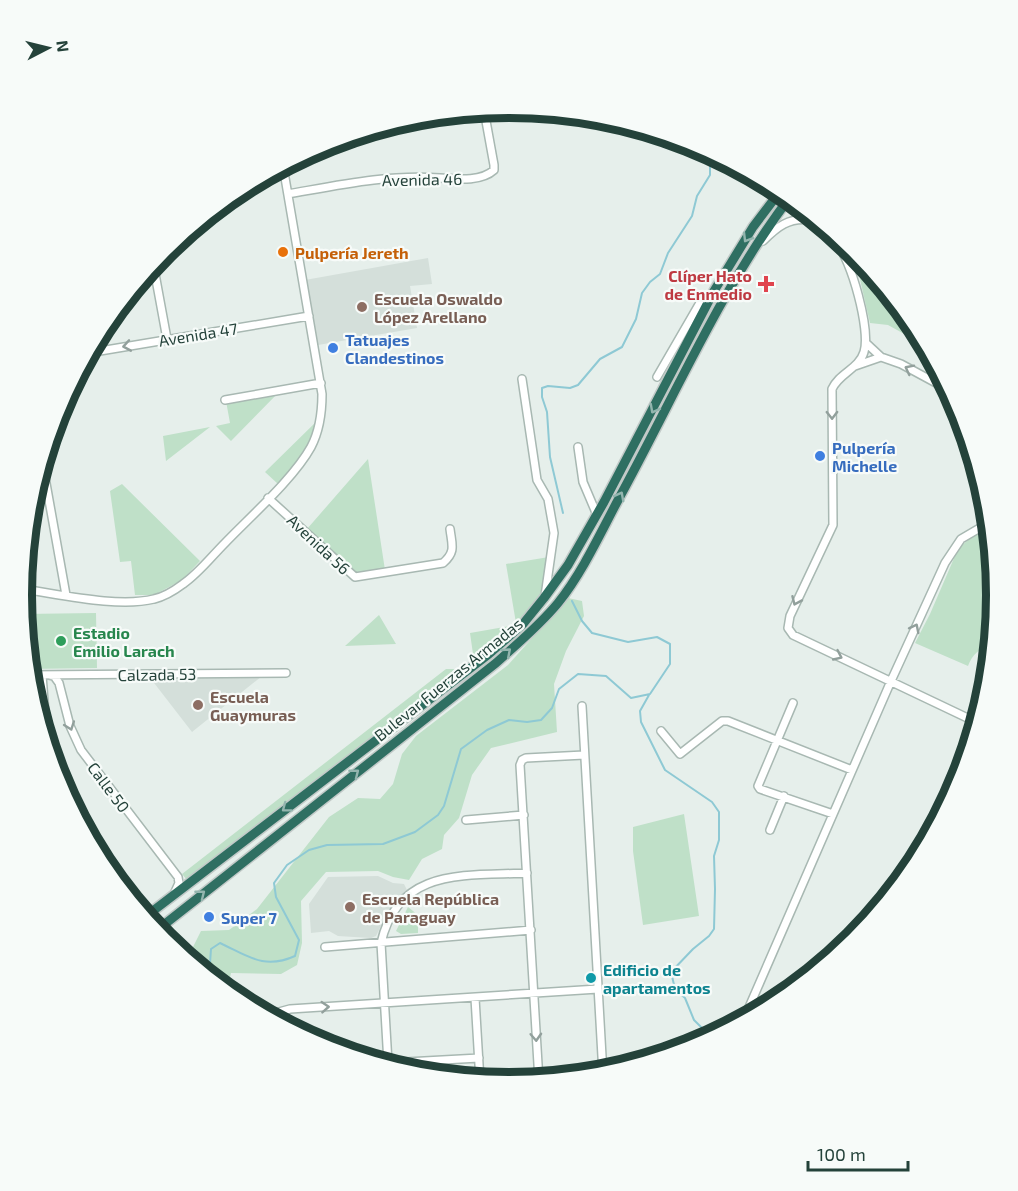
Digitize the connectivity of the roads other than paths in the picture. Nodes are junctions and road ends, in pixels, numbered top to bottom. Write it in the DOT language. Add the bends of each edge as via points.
graph roads {
  1 [pos="486,119"];
  2 [pos="284,174"];
  3 [pos="288,194"];
  4 [pos="775,198"];
  5 [pos="784,205"];
  6 [pos="804,220"];
  7 [pos="843,254"];
  8 [pos="747,259"];
  9 [pos="155,275"];
  10 [pos="714,291"];
  11 [pos="309,315"];
  12 [pos="167,339"];
  13 [pos="866,343"];
  14 [pos="99,351"];
  15 [pos="881,357"];
  16 [pos="854,366"];
  17 [pos="657,377"];
  18 [pos="522,380"];
  19 [pos="321,383"];
  20 [pos="937,383"];
  21 [pos="225,400"];
  22 [pos="578,447"];
  23 [pos="46,482"];
  24 [pos="268,498"];
  25 [pos="597,515"];
  26 [pos="981,527"];
  27 [pos="450,529"];
  28 [pos="32,590"];
  29 [pos="66,595"];
  30 [pos="544,598"];
  31 [pos="286,673"];
  32 [pos="39,675"];
  33 [pos="46,675"];
  34 [pos="891,681"];
  35 [pos="793,703"];
  36 [pos="582,706"];
  37 [pos="47,713"];
  38 [pos="970,719"];
  39 [pos="661,731"];
  40 [pos="777,740"];
  41 [pos="584,755"];
  42 [pos="852,770"];
  43 [pos="784,796"];
  44 [pos="833,814"];
  45 [pos="524,816"];
  46 [pos="466,820"];
  47 [pos="770,830"];
  48 [pos="527,873"];
  49 [pos="175,892"];
  50 [pos="151,912"];
  51 [pos="164,925"];
  52 [pos="531,930"];
  53 [pos="381,943"];
  54 [pos="325,946"];
  55 [pos="598,989"];
  56 [pos="534,994"];
  57 [pos="475,998"];
  58 [pos="385,1003"];
  59 [pos="747,1010"];
  60 [pos="277,1013"];
  61 [pos="386,1057"];
  62 [pos="479,1058"];
  63 [pos="409,1062"];
  64 [pos="602,1064"];
  65 [pos="480,1072"];
  66 [pos="538,1072"];
  1 -- 3 [label="street, Avenida 46" via="494,170 484,176 399,177"];
  2 -- 3 [label="street"];
  3 -- 11 [label="street"];
  4 -- 10 [label="highway, Bulevar Fuerzas Armadas, one-way"];
  5 -- 8 [label="highway, Bulevar Fuerzas Armadas"];
  6 -- 8 [label="street" via="776,228"];
  7 -- 13 [label="street" via="851,268"];
  51 -- 8 [label="highway, Bulevar Fuerzas Armadas, one-way" via="496,663 558,602 584,564"];
  9 -- 12 [label="street"];
  10 -- 17 [label="street" via="701,301"];
  10 -- 25 [label="highway, Bulevar Fuerzas Armadas, one-way"];
  11 -- 12 [label="street, Avenida 47"];
  11 -- 19 [label="street"];
  12 -- 14 [label="street, Avenida 47, one-way"];
  13 -- 15 [label="street"];
  13 -- 16 [label="street"];
  15 -- 16 [label="street"];
  20 -- 15 [label="street, one-way"];
  16 -- 34 [label="street, one-way" via="832,389 833,525 788,619 788,628 793,635"];
  18 -- 30 [label="street" via="537,480 548,499 554,533"];
  19 -- 21 [label="street"];
  19 -- 24 [label="street" via="322,412 311,447"];
  22 -- 25 [label="street" via="583,482"];
  23 -- 29 [label="street"];
  24 -- 27 [label="street, Avenida 56" via="355,577 443,563 453,552"];
  24 -- 29 [label="street" via="184,584 155,599 129,601"];
  25 -- 30 [label="highway, Bulevar Fuerzas Armadas"];
  34 -- 26 [label="street, one-way" via="950,554 961,539"];
  28 -- 29 [label="street"];
  30 -- 49 [label="highway, Bulevar Fuerzas Armadas, one-way" via="523,624 489,654"];
  31 -- 33 [label="street, Calzada 53"];
  32 -- 33 [label="street, Calzada 53"];
  33 -- 37 [label="street"];
  33 -- 49 [label="street, Calle 50, one-way" via="54,676 59,683 81,750 177,876"];
  34 -- 38 [label="street"];
  34 -- 42 [label="street"];
  35 -- 40 [label="street"];
  36 -- 41 [label="street"];
  39 -- 40 [label="street" via="680,754 722,721"];
  40 -- 42 [label="street"];
  40 -- 43 [label="street" via="758,786"];
  41 -- 45 [label="street" via="522,760"];
  41 -- 55 [label="street"];
  42 -- 44 [label="street"];
  43 -- 44 [label="street"];
  43 -- 47 [label="street"];
  44 -- 59 [label="street"];
  45 -- 46 [label="street"];
  45 -- 48 [label="street"];
  48 -- 52 [label="street"];
  48 -- 53 [label="street" via="454,877 417,887 393,910"];
  49 -- 50 [label="highway, Bulevar Fuerzas Armadas"];
  52 -- 53 [label="street"];
  52 -- 56 [label="street"];
  53 -- 54 [label="street"];
  53 -- 58 [label="street"];
  55 -- 56 [label="street"];
  55 -- 64 [label="street"];
  56 -- 57 [label="street"];
  56 -- 66 [label="street, one-way"];
  57 -- 58 [label="street"];
  57 -- 62 [label="street"];
  60 -- 58 [label="street, one-way"];
  58 -- 61 [label="street"];
  62 -- 63 [label="street"];
  62 -- 65 [label="street"];
}
